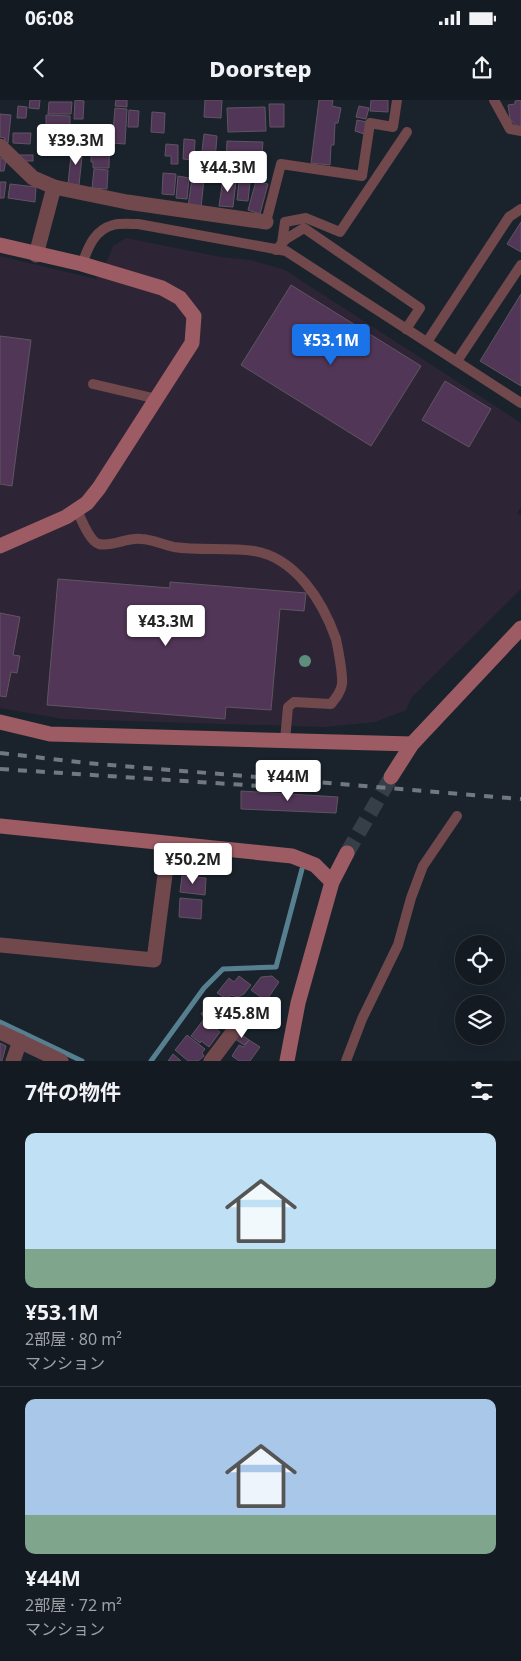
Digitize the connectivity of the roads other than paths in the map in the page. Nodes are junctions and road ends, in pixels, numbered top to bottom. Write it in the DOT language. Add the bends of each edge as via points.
graph roads {
  1 [pos="397,100"];
  2 [pos="497,101"];
  3 [pos="407,132"];
  4 [pos="521,132"];
  5 [pos="0,146"];
  6 [pos="54,187"];
  7 [pos="521,210"];
  8 [pos="266,222"];
  9 [pos="0,245"];
  10 [pos="279,247"];
  11 [pos="36,255"];
  12 [pos="82,264"];
  13 [pos="521,265"];
  14 [pos="406,329"];
  15 [pos="427,342"];
  16 [pos="457,361"];
  17 [pos="93,384"];
  18 [pos="157,399"];
  19 [pos="521,403"];
  20 [pos="76,510"];
  21 [pos="0,546"];
  22 [pos="521,628"];
  23 [pos="0,722"];
  24 [pos="285,740"];
  25 [pos="412,744"];
  26 [pos="391,777"];
  27 [pos="457,816"];
  28 [pos="0,826"];
  29 [pos="169,844"];
  30 [pos="347,854"];
  31 [pos="332,882"];
  32 [pos="0,945"];
  33 [pos="248,1012"];
  34 [pos="0,1032"];
  35 [pos="20,1041"];
  36 [pos="13,1061"];
  37 [pos="61,1061"];
  38 [pos="211,1061"];
  39 [pos="287,1061"];
  40 [pos="346,1061"];
  1 -- 8 [label="lane" via="393,127 370,123 362,176 281,164"];
  2 -- 4 [label="lane" via="510,129"];
  3 -- 10 [label="lane" via="340,232 306,218 285,222"];
  5 -- 6 [label="street" via="33,178"];
  6 -- 8 [label="street" via="127,202"];
  6 -- 11 [label="street"];
  7 -- 15 [label="lane" via="509,218"];
  9 -- 11 [label="street"];
  10 -- 12 [label="lane" via="138,224 114,224 100,231 90,243"];
  10 -- 14 [label="lane"];
  10 -- 14 [label="lane" via="304,228 420,308"];
  11 -- 12 [label="street"];
  12 -- 18 [label="street" via="162,288 180,298 194,316 192,343"];
  13 -- 16 [label="lane"];
  14 -- 15 [label="lane"];
  15 -- 16 [label="lane"];
  16 -- 19 [label="lane"];
  17 -- 18 [label="lane"];
  18 -- 20 [label="street" via="99,488 87,503"];
  20 -- 21 [label="street"];
  20 -- 24 [label="lane" via="97,544 140,538 173,547 255,551 276,558 311,589 335,636 342,684 331,704 294,702 288,707"];
  22 -- 25 [label="street"];
  23 -- 24 [label="street" via="50,734"];
  24 -- 25 [label="street"];
  25 -- 26 [label="street"];
  27 -- 40 [label="lane" via="423,866 398,945 362,1019"];
  28 -- 29 [label="street"];
  29 -- 31 [label="street" via="292,856 315,865"];
  29 -- 32 [label="street" via="154,960"];
  30 -- 31 [label="street"];
  31 -- 39 [label="street" via="298,1003"];
  33 -- 38 [label="street"];
  34 -- 35 [label="street"];
  35 -- 36 [label="street"];
  35 -- 37 [label="street"];
}
